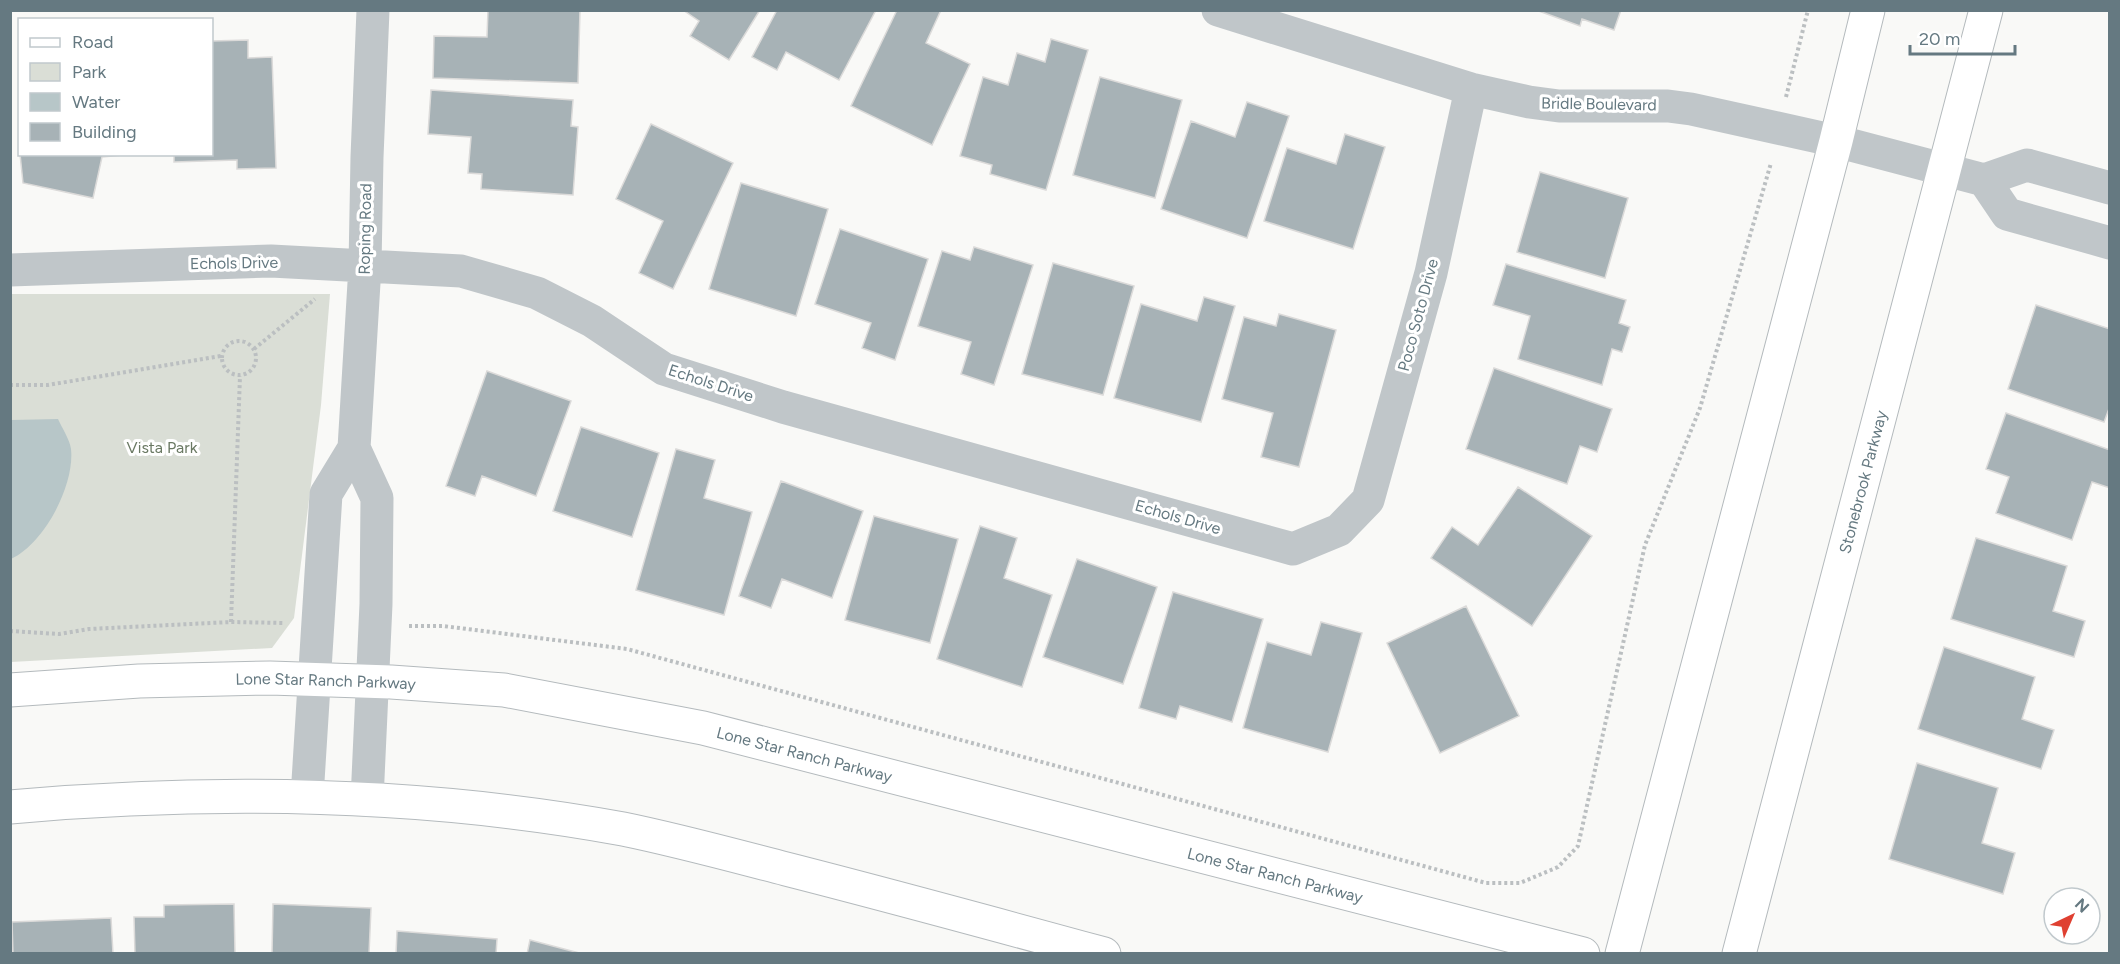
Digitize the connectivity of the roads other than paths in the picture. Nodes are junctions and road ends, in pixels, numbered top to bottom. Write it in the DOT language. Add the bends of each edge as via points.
graph roads {
  1 [pos="374,10"];
  2 [pos="1218,10"];
  3 [pos="1868,10"];
  4 [pos="1986,10"];
  5 [pos="1471,89"];
  6 [pos="1836,141"];
  7 [pos="1944,170"];
  8 [pos="1984,180"];
  9 [pos="2109,188"];
  10 [pos="2109,243"];
  11 [pos="365,266"];
  12 [pos="10,270"];
  13 [pos="354,448"];
  14 [pos="1339,530"];
  15 [pos="315,679"];
  16 [pos="373,681"];
  17 [pos="10,690"];
  18 [pos="307,797"];
  19 [pos="367,800"];
  20 [pos="10,807"];
  21 [pos="1104,954"];
  22 [pos="1583,954"];
  23 [pos="1622,954"];
  24 [pos="1739,954"];
  1 -- 11 [label="street, Roping Road"];
  2 -- 5 [label="street, Bridle Boulevard"];
  3 -- 6 [label="main road"];
  4 -- 7 [label="main road, Stonebrook Parkway"];
  5 -- 6 [label="street, Bridle Boulevard" via="1559,106 1691,109"];
  5 -- 14 [label="street, Poco Soto Drive" via="1431,273 1368,500"];
  6 -- 7 [label="street, Bridle Boulevard"];
  6 -- 23 [label="main road"];
  7 -- 8 [label="street, Bridle Boulevard"];
  7 -- 24 [label="main road, Stonebrook Parkway"];
  8 -- 9 [label="street" via="2027,165"];
  8 -- 10 [label="street" via="2007,214"];
  11 -- 12 [label="street, Echols Drive" via="272,261"];
  11 -- 13 [label="street, Roping Road"];
  11 -- 14 [label="street, Echols Drive" via="460,271 537,293 592,321 664,369 783,407 1293,549"];
  13 -- 15 [label="street, Roping Road" via="326,494"];
  13 -- 16 [label="street, Roping Road" via="377,498"];
  15 -- 16 [label="main road, Lone Star Ranch Parkway"];
  15 -- 17 [label="main road, Lone Star Ranch Parkway" via="209,678"];
  15 -- 18 [label="street, Roping Road"];
  16 -- 19 [label="street, Roping Road"];
  16 -- 22 [label="main road, Lone Star Ranch Parkway" via="504,690 703,728"];
  18 -- 19 [label="main road"];
  18 -- 20 [label="main road" via="80,800"];
  19 -- 21 [label="main road" via="478,809 625,830 807,874"];
}
